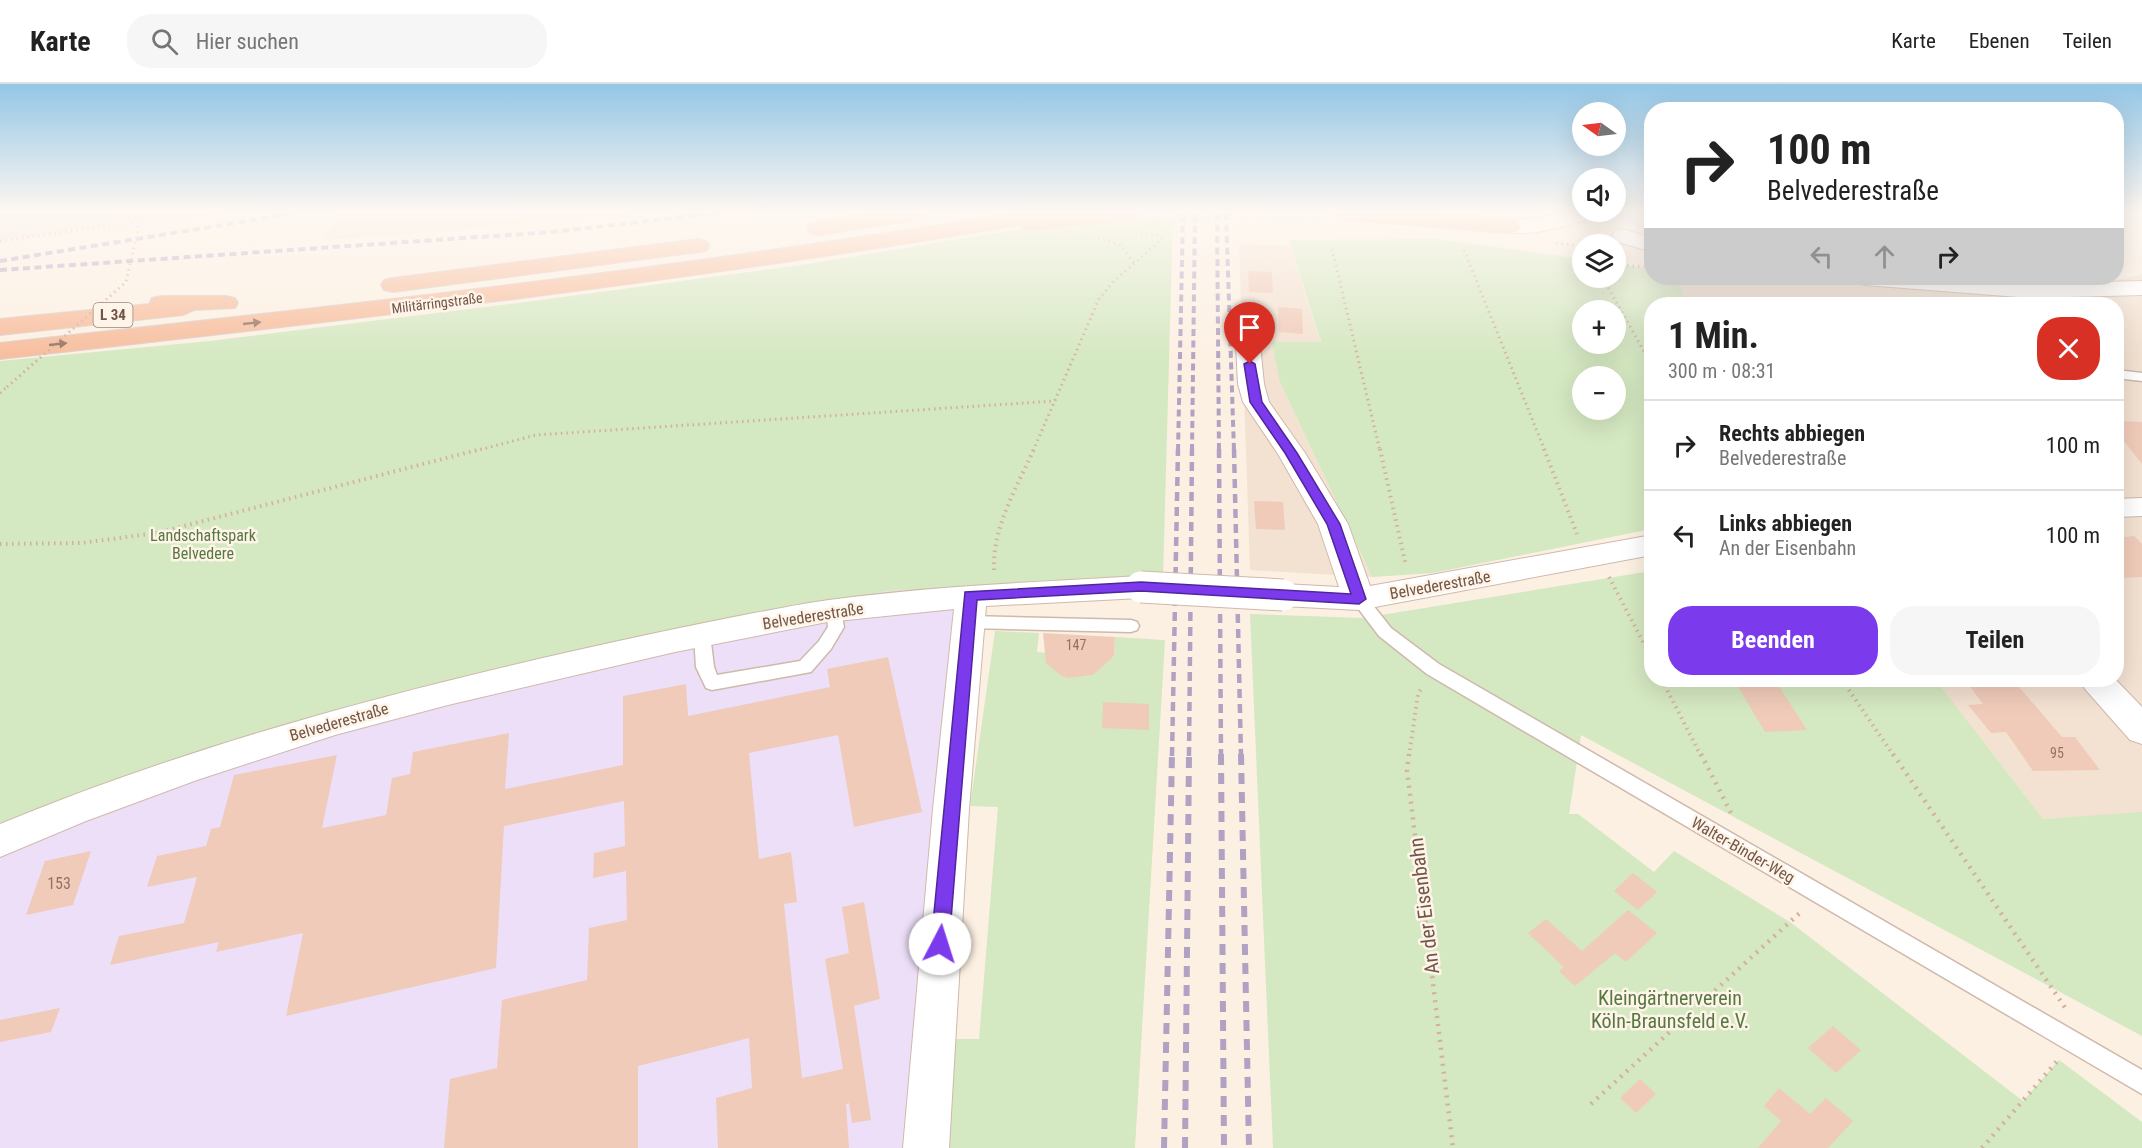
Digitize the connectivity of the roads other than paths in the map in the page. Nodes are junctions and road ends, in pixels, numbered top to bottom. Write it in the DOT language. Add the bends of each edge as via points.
graph roads {
  1 [pos="564,263"];
  2 [pos="736,263"];
  3 [pos="1954,285"];
  4 [pos="2142,288"];
  5 [pos="249,301"];
  6 [pos="0,308"];
  7 [pos="1251,312"];
  8 [pos="0,327"];
  9 [pos="0,351"];
  10 [pos="2124,375"];
  11 [pos="2142,377"];
  12 [pos="2142,507"];
  13 [pos="2124,508"];
  14 [pos="1644,546"];
  15 [pos="1359,599"];
  16 [pos="979,604"];
  17 [pos="834,610"];
  18 [pos="1131,626"];
  19 [pos="702,635"];
  20 [pos="2103,687"];
  21 [pos="2142,730"];
  22 [pos="0,841"];
  23 [pos="2142,1083"];
  24 [pos="926,1148"];
  1 -- 5 [label="highway, Militärringstraße / L 34"];
  9 -- 2 [label="highway, Militärringstraße / L 34, one-way" via="585,285"];
  3 -- 4 [label="street" via="2031,291"];
  5 -- 6 [label="highway, L 34"];
  5 -- 8 [label="highway, Militärringstraße / L 34"];
  7 -- 15 [label="street" via="1248,345 1256,402 1333,524"];
  10 -- 11 [label="lane"];
  12 -- 13 [label="street"];
  14 -- 15 [label="street, Belvederestraße"];
  15 -- 16 [label="street, Belvederestraße, bridge" via="1141,587"];
  15 -- 23 [label="lane, Walter-Binder-Weg" via="1385,632 1433,669"];
  16 -- 17 [label="street, Belvederestraße"];
  16 -- 18 [label="lane"];
  16 -- 24 [label="street" via="951,808"];
  17 -- 19 [label="street, Belvederestraße"];
  17 -- 19 [label="lane" via="836,627 805,667 712,683 705,667"];
  19 -- 22 [label="street, Belvederestraße" via="459,689 334,722 93,802"];
  20 -- 21 [label="street"];
}
